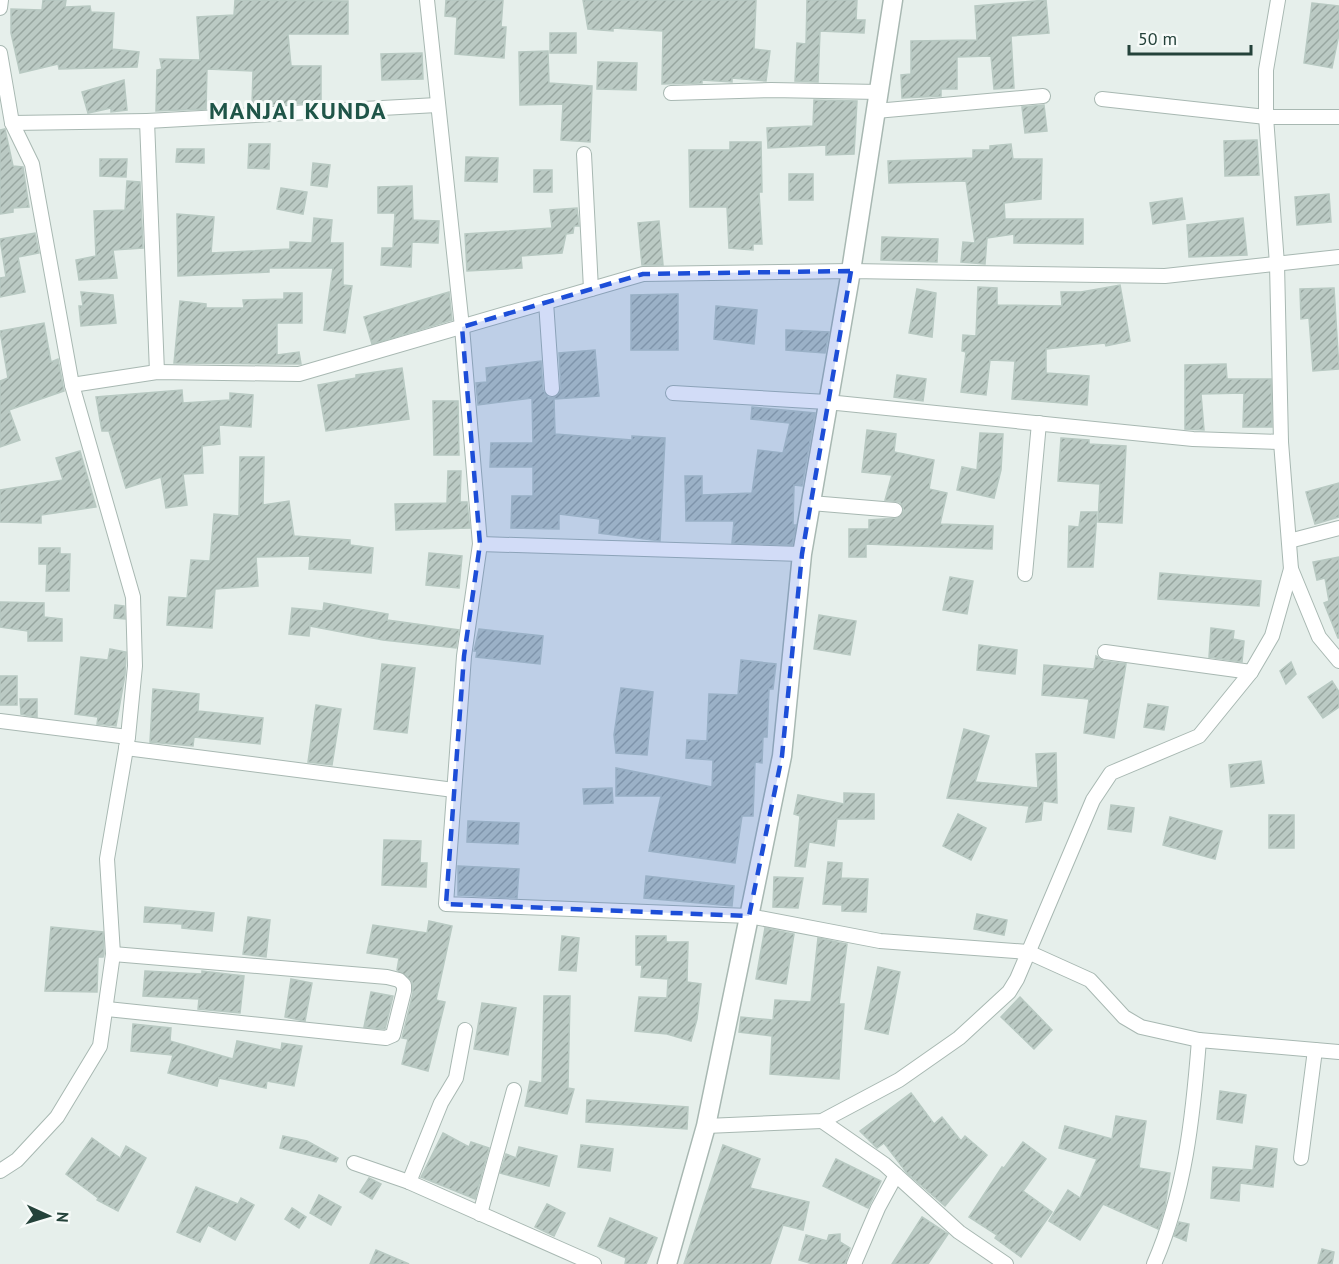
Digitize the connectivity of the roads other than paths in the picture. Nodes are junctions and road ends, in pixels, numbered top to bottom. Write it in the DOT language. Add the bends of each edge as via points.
graph roads {
  1 [pos="1,0"];
  2 [pos="427,0"];
  3 [pos="893,0"];
  4 [pos="1278,0"];
  5 [pos="0,8"];
  6 [pos="0,53"];
  7 [pos="879,92"];
  8 [pos="671,93"];
  9 [pos="1042,96"];
  10 [pos="1102,99"];
  11 [pos="437,105"];
  12 [pos="876,111"];
  13 [pos="1266,117"];
  14 [pos="1339,117"];
  15 [pos="147,121"];
  16 [pos="12,123"];
  17 [pos="584,154"];
  18 [pos="1339,256"];
  19 [pos="1277,264"];
  20 [pos="852,271"];
  21 [pos="591,289"];
  22 [pos="546,302"];
  23 [pos="462,327"];
  24 [pos="157,372"];
  25 [pos="72,386"];
  26 [pos="552,389"];
  27 [pos="673,393"];
  28 [pos="827,402"];
  29 [pos="1039,423"];
  30 [pos="1281,442"];
  31 [pos="811,503"];
  32 [pos="895,510"];
  33 [pos="1339,528"];
  34 [pos="1288,541"];
  35 [pos="480,544"];
  36 [pos="802,554"];
  37 [pos="1291,569"];
  38 [pos="1025,574"];
  39 [pos="1105,652"];
  40 [pos="1339,661"];
  41 [pos="1251,672"];
  42 [pos="0,721"];
  43 [pos="127,742"];
  44 [pos="454,790"];
  45 [pos="749,916"];
  46 [pos="1028,952"];
  47 [pos="113,954"];
  48 [pos="107,1009"];
  49 [pos="465,1030"];
  50 [pos="1199,1040"];
  51 [pos="1315,1050"];
  52 [pos="1339,1052"];
  53 [pos="514,1090"];
  54 [pos="822,1121"];
  55 [pos="706,1126"];
  56 [pos="1301,1158"];
  57 [pos="354,1163"];
  58 [pos="0,1171"];
  59 [pos="896,1175"];
  60 [pos="409,1182"];
  61 [pos="480,1214"];
  62 [pos="1158,1263"];
  63 [pos="594,1264"];
  64 [pos="667,1264"];
  65 [pos="855,1264"];
  66 [pos="1006,1264"];
  1 -- 5 [label="street"];
  2 -- 11 [label="street"];
  3 -- 7 [label="street"];
  4 -- 13 [label="street" via="1266,70"];
  6 -- 16 [label="street"];
  7 -- 8 [label="street"];
  7 -- 12 [label="street"];
  9 -- 12 [label="street"];
  10 -- 13 [label="street"];
  11 -- 15 [label="street"];
  11 -- 23 [label="street"];
  12 -- 20 [label="street"];
  13 -- 14 [label="street"];
  13 -- 19 [label="street"];
  15 -- 16 [label="street"];
  15 -- 24 [label="street"];
  16 -- 25 [label="street" via="32,164"];
  17 -- 21 [label="street"];
  18 -- 19 [label="street"];
  19 -- 20 [label="street" via="1165,276"];
  19 -- 30 [label="street"];
  20 -- 21 [label="street" via="643,274"];
  20 -- 28 [label="street"];
  21 -- 22 [label="street"];
  22 -- 23 [label="street"];
  22 -- 26 [label="street"];
  23 -- 24 [label="street" via="299,374"];
  23 -- 35 [label="street"];
  24 -- 25 [label="street"];
  25 -- 43 [label="street" via="133,597 135,666"];
  27 -- 28 [label="street"];
  28 -- 29 [label="street"];
  28 -- 31 [label="street"];
  29 -- 30 [label="street" via="1193,439"];
  29 -- 38 [label="street"];
  30 -- 34 [label="street"];
  31 -- 32 [label="street"];
  31 -- 36 [label="street"];
  33 -- 34 [label="street"];
  34 -- 37 [label="street"];
  35 -- 36 [label="street"];
  35 -- 44 [label="street" via="464,656"];
  36 -- 45 [label="street" via="782,756"];
  37 -- 40 [label="street" via="1319,637"];
  37 -- 41 [label="street" via="1272,636"];
  39 -- 41 [label="street"];
  41 -- 46 [label="street" via="1198,736 1111,773 1093,800"];
  42 -- 43 [label="street"];
  43 -- 44 [label="street"];
  43 -- 47 [label="street" via="106,859"];
  44 -- 45 [label="street" via="446,904"];
  45 -- 46 [label="street" via="880,940"];
  45 -- 55 [label="street"];
  46 -- 50 [label="street" via="1090,980 1124,1017 1141,1027"];
  46 -- 54 [label="street" via="1009,992 959,1038 899,1080"];
  47 -- 48 [label="street"];
  47 -- 48 [label="street" via="387,977 399,980 404,991 393,1035 386,1038"];
  48 -- 58 [label="street" via="100,1046 57,1117 17,1160"];
  49 -- 60 [label="street" via="456,1078 441,1103"];
  50 -- 51 [label="street"];
  50 -- 62 [label="street" via="1194,1105 1180,1185"];
  51 -- 52 [label="street"];
  51 -- 56 [label="street"];
  53 -- 61 [label="street"];
  54 -- 55 [label="street"];
  54 -- 59 [label="street"];
  55 -- 64 [label="street"];
  57 -- 60 [label="street"];
  59 -- 65 [label="street"];
  59 -- 66 [label="street" via="958,1232"];
  60 -- 61 [label="street"];
  61 -- 63 [label="street"];
}
